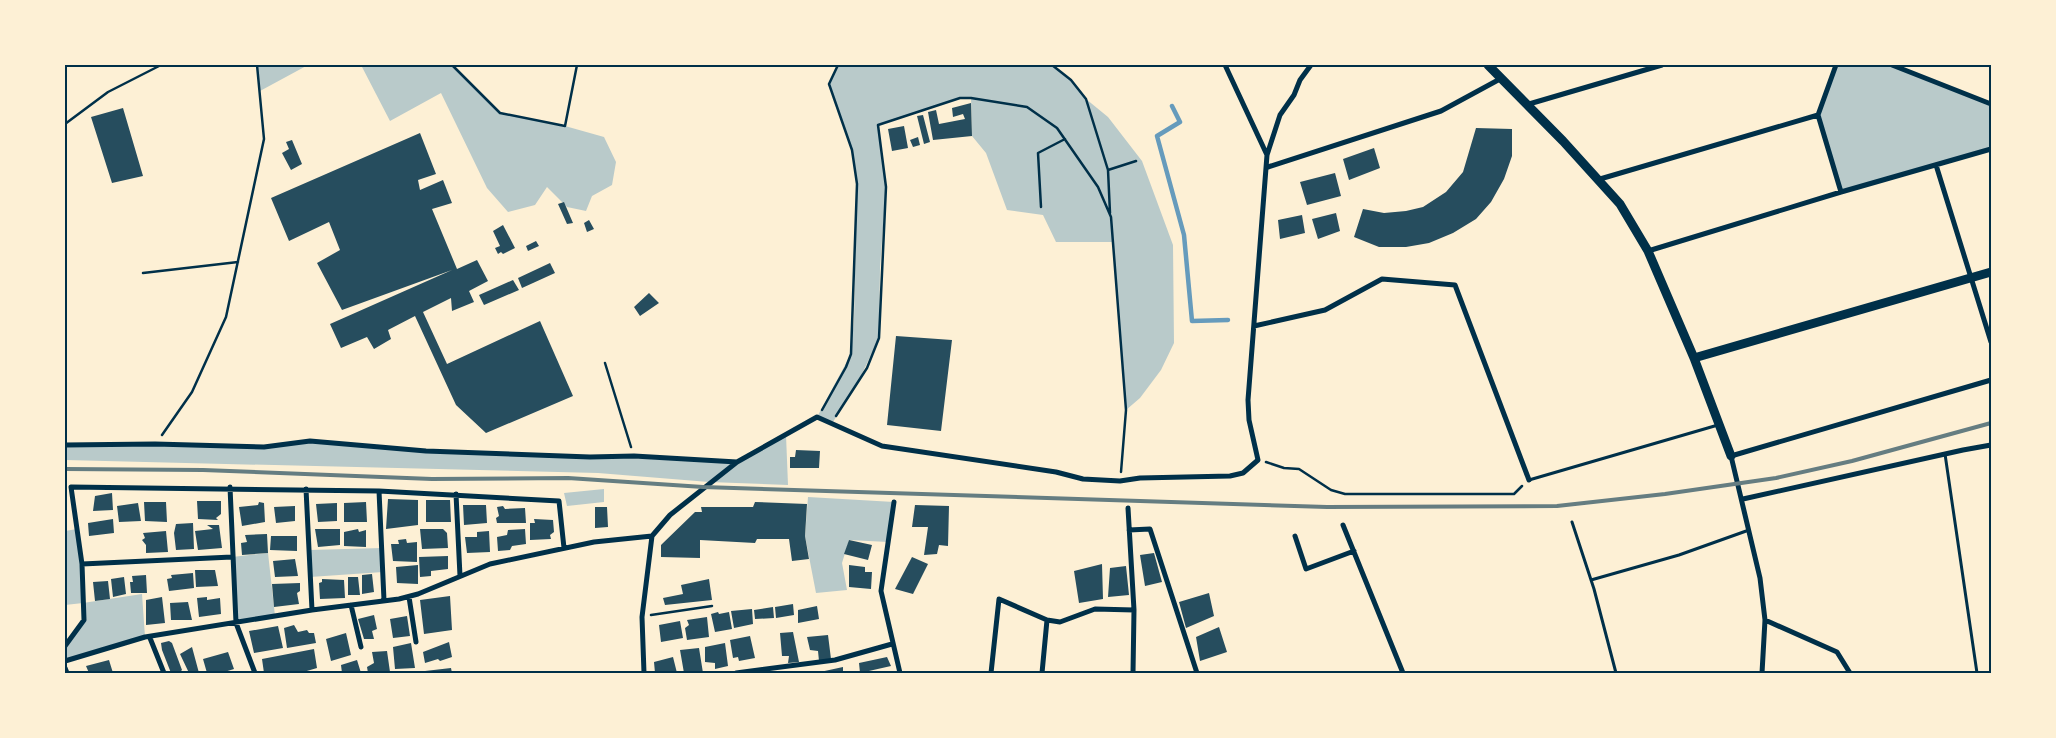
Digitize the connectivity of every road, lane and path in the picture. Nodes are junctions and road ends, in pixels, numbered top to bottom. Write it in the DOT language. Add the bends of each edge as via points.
graph roads {
  1 [pos="161,65"];
  2 [pos="257,65"];
  3 [pos="452,65"];
  4 [pos="577,65"];
  5 [pos="838,65"];
  6 [pos="1052,65"];
  7 [pos="1225,65"];
  8 [pos="1311,65"];
  9 [pos="1488,65"];
  10 [pos="1662,65"];
  11 [pos="1836,65"];
  12 [pos="1892,65"];
  13 [pos="1903,67"];
  14 [pos="1500,79"];
  15 [pos="1529,104"];
  16 [pos="1991,104"];
  17 [pos="1818,115"];
  18 [pos="65,124"];
  19 [pos="1065,139"];
  20 [pos="1991,149"];
  21 [pos="1267,154"];
  22 [pos="1136,161"];
  23 [pos="1936,165"];
  24 [pos="1268,167"];
  25 [pos="1108,170"];
  26 [pos="1600,179"];
  27 [pos="1841,192"];
  28 [pos="1041,207"];
  29 [pos="1111,217"];
  30 [pos="1648,251"];
  31 [pos="238,262"];
  32 [pos="1991,272"];
  33 [pos="143,273"];
  34 [pos="1971,278"];
  35 [pos="1254,326"];
  36 [pos="1991,342"];
  37 [pos="1694,358"];
  38 [pos="605,363"];
  39 [pos="1991,380"];
  40 [pos="817,417"];
  41 [pos="833,422"];
  42 [pos="1719,424"];
  43 [pos="155,444"];
  44 [pos="65,445"];
  45 [pos="1991,445"];
  46 [pos="1945,454"];
  47 [pos="634,456"];
  48 [pos="1731,456"];
  49 [pos="1258,460"];
  50 [pos="737,462"];
  51 [pos="1529,480"];
  52 [pos="1120,481"];
  53 [pos="230,487"];
  54 [pos="306,489"];
  55 [pos="379,491"];
  56 [pos="456,494"];
  57 [pos="1743,500"];
  58 [pos="894,502"];
  59 [pos="1128,508"];
  60 [pos="1572,522"];
  61 [pos="1343,525"];
  62 [pos="1750,529"];
  63 [pos="1130,530"];
  64 [pos="652,536"];
  65 [pos="1294,536"];
  66 [pos="564,548"];
  67 [pos="1354,551"];
  68 [pos="232,557"];
  69 [pos="82,564"];
  70 [pos="460,576"];
  71 [pos="1591,580"];
  72 [pos="409,597"];
  73 [pos="384,600"];
  74 [pos="351,605"];
  75 [pos="712,606"];
  76 [pos="312,610"];
  77 [pos="1134,610"];
  78 [pos="642,617"];
  79 [pos="1047,620"];
  80 [pos="1765,620"];
  81 [pos="236,623"];
  82 [pos="150,638"];
  83 [pos="416,642"];
  84 [pos="892,644"];
  85 [pos="65,646"];
  86 [pos="361,647"];
  87 [pos="65,661"];
  88 [pos="65,668"];
  89 [pos="67,673"];
  90 [pos="164,673"];
  91 [pos="255,673"];
  92 [pos="644,673"];
  93 [pos="736,673"];
  94 [pos="900,673"];
  95 [pos="992,673"];
  96 [pos="1042,673"];
  97 [pos="1133,673"];
  98 [pos="1197,673"];
  99 [pos="1403,673"];
  100 [pos="1616,673"];
  101 [pos="1762,673"];
  102 [pos="1850,673"];
  103 [pos="1977,673"];
  1 -- 18 [label="path" via="108,92"];
  2 -- 31 [label="path" via="264,139"];
  3 -- 4 [label="path" via="500,113 565,126"];
  5 -- 40 [label="path" via="829,84 852,150 857,184 854,319 851,354"];
  6 -- 25 [label="path" via="1071,80 1086,99"];
  7 -- 21 [label="street"];
  8 -- 21 [label="street" via="1280,115"];
  9 -- 14 [label="street"];
  10 -- 15 [label="street"];
  11 -- 17 [label="street"];
  12 -- 13 [label="street"];
  13 -- 16 [label="street"];
  14 -- 15 [label="street"];
  14 -- 24 [label="street" via="1441,111"];
  15 -- 26 [label="street"];
  17 -- 26 [label="street"];
  17 -- 27 [label="street"];
  19 -- 28 [label="path" via="1038,153"];
  19 -- 29 [label="path" via="1098,187"];
  19 -- 41 [label="path" via="1057,128 1026,107 971,98 960,98 878,124 886,187 879,338 867,368"];
  20 -- 23 [label="street"];
  21 -- 24 [label="street"];
  22 -- 25 [label="path"];
  23 -- 27 [label="street"];
  23 -- 34 [label="street"];
  24 -- 35 [label="street"];
  25 -- 29 [label="path"];
  26 -- 30 [label="street" via="1620,204"];
  27 -- 30 [label="street"];
  29 -- 52 [label="path" via="1126,410"];
  30 -- 37 [label="street"];
  31 -- 33 [label="path"];
  31 -- 43 [label="path" via="226,317 207,364 192,392"];
  32 -- 34 [label="street"];
  34 -- 36 [label="street"];
  34 -- 37 [label="street"];
  35 -- 49 [label="street" via="1248,400"];
  35 -- 51 [label="street" via="1325,310 1382,279 1455,285"];
  37 -- 42 [label="street"];
  38 -- 47 [label="path"];
  39 -- 48 [label="street"];
  40 -- 41 [label="street"];
  40 -- 50 [label="street"];
  41 -- 52 [label="street" via="882,446 1056,472 1083,479"];
  42 -- 48 [label="street"];
  42 -- 51 [label="lane"];
  43 -- 44 [label="street"];
  43 -- 47 [label="street" via="264,447 310,441 426,451"];
  45 -- 46 [label="street"];
  46 -- 57 [label="street"];
  46 -- 103 [label="lane"];
  47 -- 50 [label="street"];
  48 -- 57 [label="street"];
  49 -- 51 [label="path" via="1299,469 1331,490 1345,494 1514,494"];
  49 -- 52 [label="street" via="1243,473 1230,476"];
  50 -- 64 [label="street" via="670,515"];
  53 -- 54 [label="street"];
  53 -- 68 [label="street"];
  53 -- 69 [label="street" via="71,487"];
  54 -- 55 [label="street"];
  54 -- 76 [label="street"];
  55 -- 56 [label="street"];
  55 -- 73 [label="street"];
  56 -- 66 [label="street" via="559,502"];
  56 -- 70 [label="street"];
  57 -- 62 [label="street"];
  58 -- 84 [label="street" via="881,591"];
  59 -- 63 [label="street"];
  60 -- 71 [label="lane"];
  61 -- 67 [label="street"];
  62 -- 71 [label="lane"];
  62 -- 80 [label="street"];
  63 -- 77 [label="street"];
  63 -- 98 [label="street" via="1150,529"];
  64 -- 66 [label="street"];
  64 -- 78 [label="street"];
  65 -- 67 [label="street" via="1306,570"];
  66 -- 70 [label="street" via="490,564"];
  67 -- 99 [label="street"];
  68 -- 69 [label="street"];
  68 -- 81 [label="street"];
  69 -- 85 [label="street" via="84,620"];
  70 -- 72 [label="street"];
  71 -- 100 [label="lane"];
  72 -- 73 [label="street"];
  72 -- 83 [label="street"];
  73 -- 74 [label="street"];
  74 -- 76 [label="street"];
  74 -- 86 [label="street"];
  75 -- 78 [label="path"];
  76 -- 81 [label="street"];
  77 -- 79 [label="street" via="1094,609 1060,622"];
  77 -- 97 [label="street"];
  78 -- 92 [label="street"];
  79 -- 95 [label="street" via="999,599"];
  79 -- 96 [label="street"];
  80 -- 101 [label="street"];
  80 -- 102 [label="street" via="1837,652"];
  81 -- 82 [label="street"];
  81 -- 91 [label="street"];
  82 -- 87 [label="street"];
  82 -- 90 [label="street"];
  84 -- 93 [label="street" via="835,660"];
  84 -- 94 [label="street"];
  88 -- 89 [label="street"];
}
